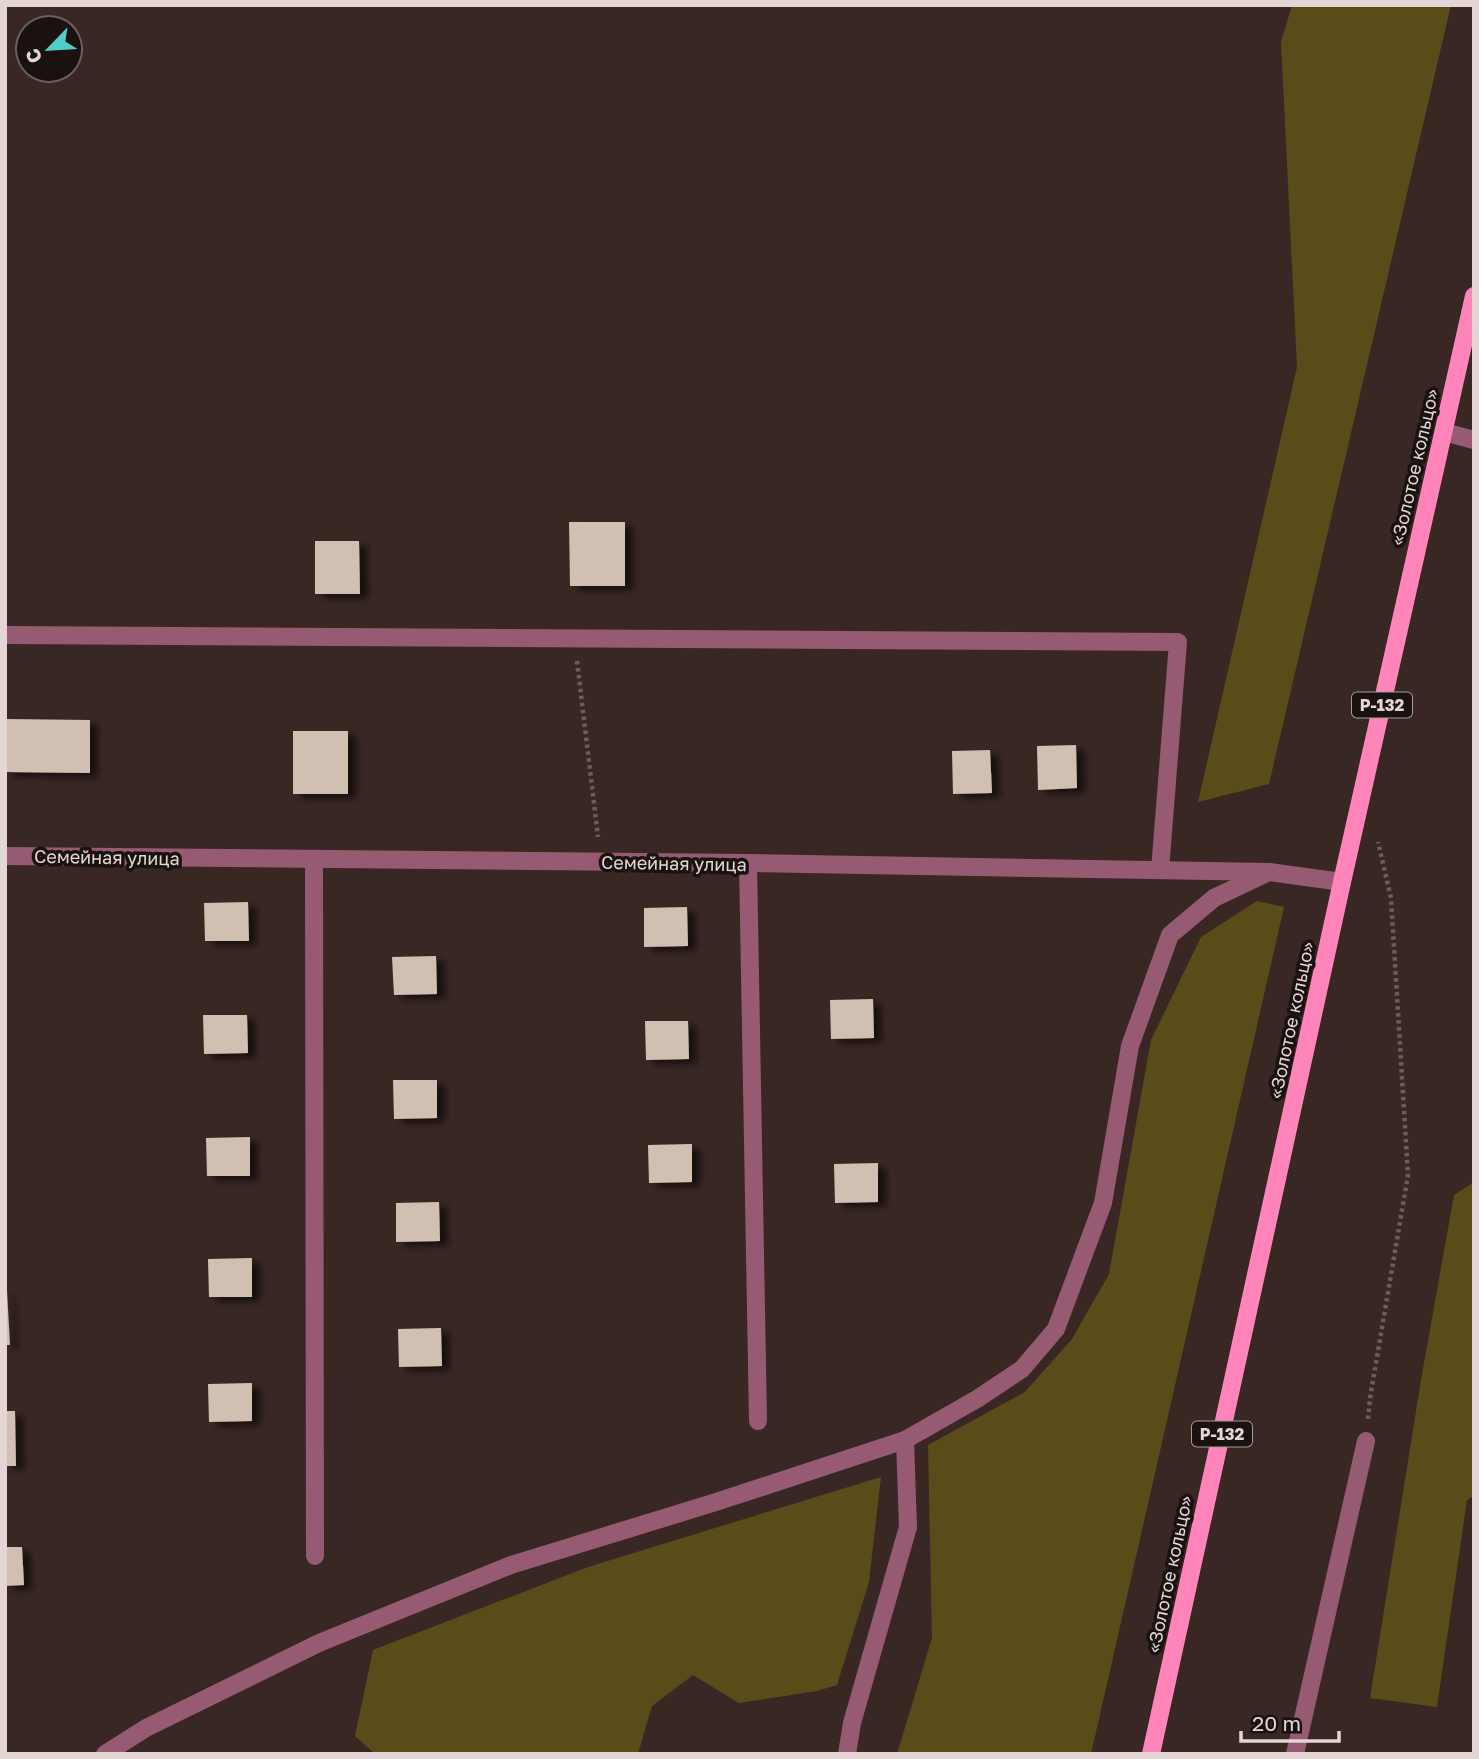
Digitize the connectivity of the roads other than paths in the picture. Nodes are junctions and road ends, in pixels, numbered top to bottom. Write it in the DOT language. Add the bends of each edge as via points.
graph roads {
  1 [pos="1474,296"];
  2 [pos="1444,432"];
  3 [pos="1474,440"];
  4 [pos="5,635"];
  5 [pos="5,856"];
  6 [pos="314,860"];
  7 [pos="748,863"];
  8 [pos="1160,870"];
  9 [pos="1269,872"];
  10 [pos="1342,882"];
  11 [pos="758,1421"];
  12 [pos="905,1440"];
  13 [pos="1366,1441"];
  14 [pos="315,1556"];
  15 [pos="105,1754"];
  16 [pos="846,1754"];
  17 [pos="1151,1754"];
  18 [pos="1295,1754"];
  1 -- 2 [label="main road, «Золотое кольцо» / Р-132"];
  2 -- 3 [label="street"];
  2 -- 10 [label="main road, «Золотое кольцо» / Р-132"];
  4 -- 8 [label="street" via="1178,642"];
  5 -- 6 [label="street, Семейная улица"];
  6 -- 7 [label="street, Семейная улица"];
  6 -- 14 [label="street"];
  7 -- 8 [label="street, Семейная улица"];
  7 -- 11 [label="street"];
  8 -- 9 [label="street, Семейная улица"];
  9 -- 10 [label="street, Семейная улица"];
  9 -- 12 [label="street" via="1214,898 1170,935 1130,1046 1103,1203 1056,1329 1022,1369"];
  10 -- 17 [label="main road, «Золотое кольцо» / Р-132"];
  12 -- 15 [label="street" via="511,1565 319,1643 146,1728"];
  12 -- 16 [label="street" via="908,1527"];
  13 -- 18 [label="street"];
}
